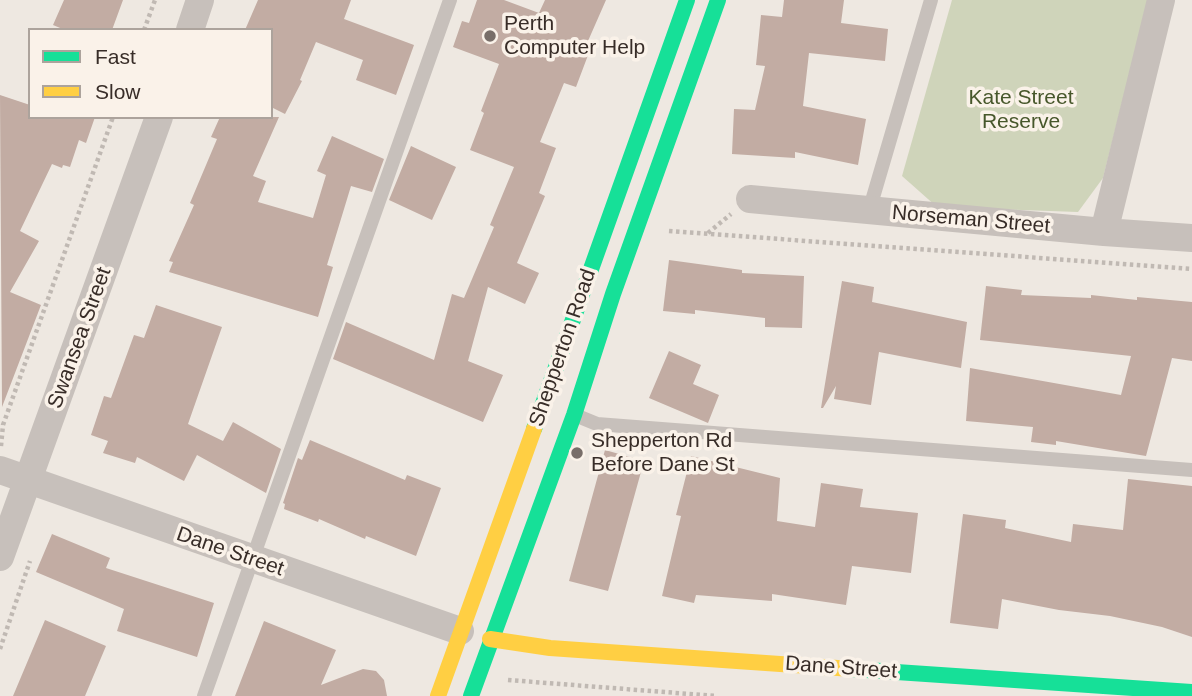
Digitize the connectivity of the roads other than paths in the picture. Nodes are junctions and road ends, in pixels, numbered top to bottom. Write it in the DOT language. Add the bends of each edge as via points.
graph roads {
  1 [pos="200,0"];
  2 [pos="450,0"];
  3 [pos="687,0"];
  4 [pos="718,0"];
  5 [pos="931,0"];
  6 [pos="1161,0"];
  7 [pos="191,28"];
  8 [pos="158,119"];
  9 [pos="750,199"];
  10 [pos="869,211"];
  11 [pos="1104,232"];
  12 [pos="1192,239"];
  13 [pos="574,415"];
  14 [pos="0,470"];
  15 [pos="1192,470"];
  16 [pos="27,480"];
  17 [pos="0,557"];
  18 [pos="252,560"];
  19 [pos="460,631"];
  20 [pos="490,639"];
  21 [pos="1192,692"];
  22 [pos="204,696"];
  23 [pos="438,696"];
  24 [pos="471,696"];
  1 -- 7 [label="street"];
  2 -- 18 [label="lane"];
  3 -- 19 [label="main road, Shepperton Road"];
  4 -- 13 [label="main road, Shepperton Road"];
  5 -- 10 [label="lane"];
  6 -- 11 [label="street"];
  8 -- 16 [label="street, Swansea Street"];
  9 -- 10 [label="street, Norseman Street"];
  10 -- 11 [label="street, Norseman Street"];
  11 -- 12 [label="street, Norseman Street"];
  13 -- 15 [label="lane" via="597,424"];
  13 -- 20 [label="main road, Shepperton Road"];
  14 -- 16 [label="street, Dane Street"];
  16 -- 17 [label="street, Swansea Street"];
  16 -- 18 [label="street, Dane Street"];
  18 -- 19 [label="street, Dane Street"];
  18 -- 22 [label="lane"];
  19 -- 23 [label="main road, Shepperton Road"];
  20 -- 21 [label="main road, Dane Street" via="550,648"];
  20 -- 24 [label="main road, Shepperton Road"];
}
